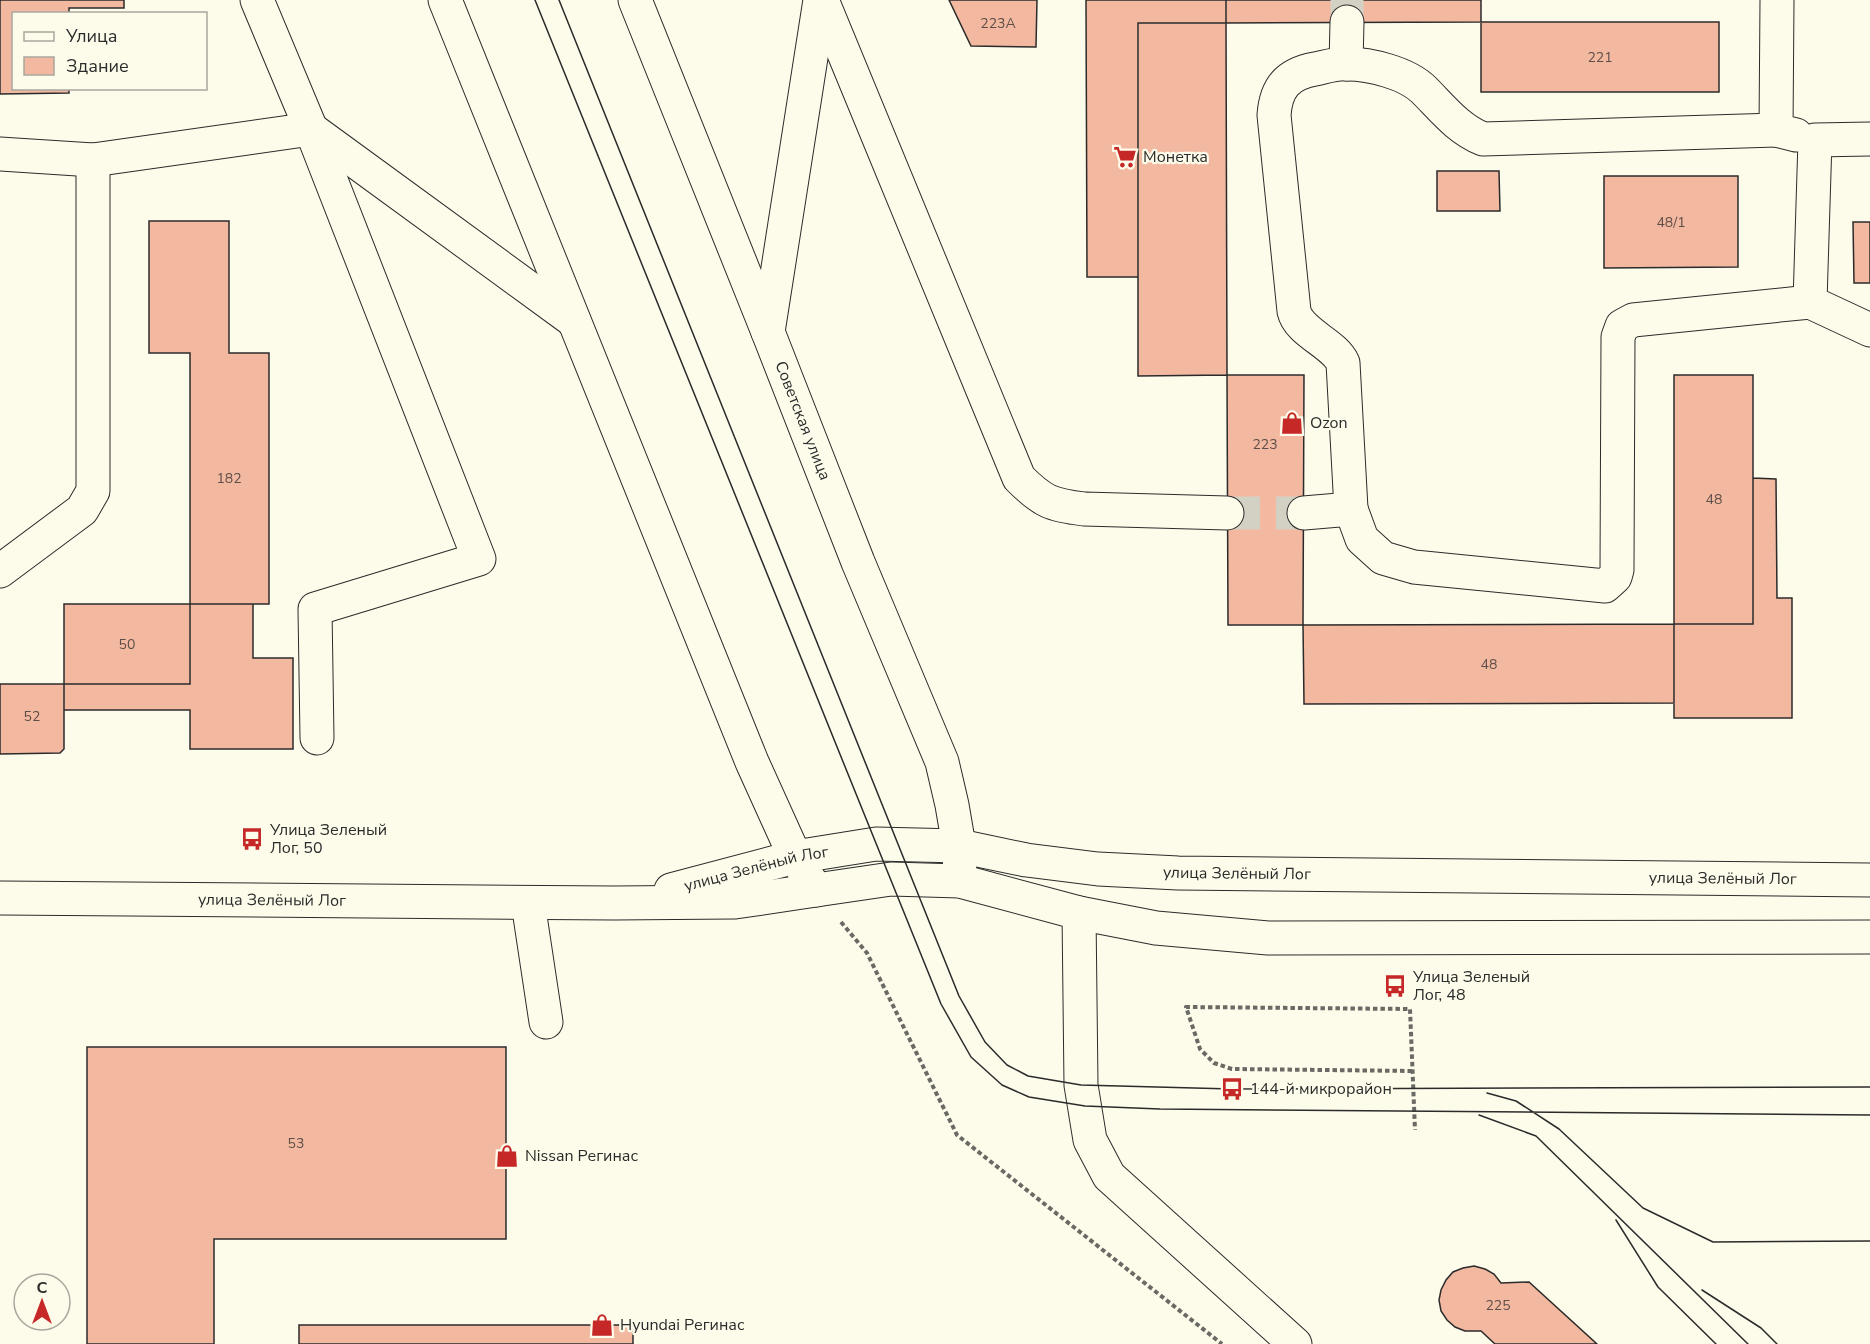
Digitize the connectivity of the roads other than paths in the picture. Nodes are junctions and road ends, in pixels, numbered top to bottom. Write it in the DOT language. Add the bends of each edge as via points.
graph roads {
  1 [pos="257,0"];
  2 [pos="445,0"];
  3 [pos="635,0"];
  4 [pos="821,0"];
  5 [pos="1777,0"];
  6 [pos="1347,22"];
  7 [pos="1346,64"];
  8 [pos="311,129"];
  9 [pos="1776,130"];
  10 [pos="1870,139"];
  11 [pos="1815,140"];
  12 [pos="0,154"];
  13 [pos="93,160"];
  14 [pos="1810,302"];
  15 [pos="574,321"];
  16 [pos="1870,330"];
  17 [pos="768,332"];
  18 [pos="1352,509"];
  19 [pos="1227,513"];
  20 [pos="1304,513"];
  21 [pos="0,571"];
  22 [pos="317,738"];
  23 [pos="959,846"];
  24 [pos="795,857"];
  25 [pos="960,880"];
  26 [pos="1870,880"];
  27 [pos="816,890"];
  28 [pos="0,898"];
  29 [pos="528,903"];
  30 [pos="614,903"];
  31 [pos="1079,913"];
  32 [pos="1870,937"];
  33 [pos="546,1022"];
  34 [pos="1295,1344"];
  1 -- 8 [label="main road"];
  2 -- 15 [label="main road"];
  3 -- 17 [label="main road, Советская улица"];
  4 -- 17 [label="main road"];
  4 -- 19 [label="main road" via="1020,478 1038,497 1061,506"];
  5 -- 9 [label="main road"];
  6 -- 7 [label="main road"];
  7 -- 9 [label="main road" via="1388,70 1421,87 1463,130 1483,139"];
  7 -- 18 [label="main road" via="1292,76 1275,100 1274,115 1295,315 1341,359 1344,368"];
  8 -- 13 [label="main road"];
  8 -- 15 [label="main road"];
  8 -- 22 [label="main road" via="480,560 315,609"];
  9 -- 11 [label="main road"];
  10 -- 11 [label="main road"];
  11 -- 14 [label="main road"];
  12 -- 13 [label="main road"];
  13 -- 21 [label="main road" via="93,491 82,510"];
  14 -- 16 [label="main road"];
  14 -- 18 [label="main road" via="1633,320 1622,326 1618,337 1617,570 1605,586 1414,567 1383,558 1362,538"];
  15 -- 24 [label="main road" via="752,762"];
  17 -- 23 [label="main road, Советская улица" via="942,762"];
  18 -- 20 [label="main road"];
  23 -- 24 [label="main road, улица Зелёный Лог" via="876,844"];
  23 -- 25 [label="main road, Советская улица"];
  23 -- 26 [label="main road, улица Зелёный Лог" via="1046,863 1179,873"];
  24 -- 27 [label="main road"];
  24 -- 30 [label="main road, улица Зелёный Лог"];
  25 -- 27 [label="main road, улица Зелёный Лог" via="891,879"];
  25 -- 31 [label="main road, улица Зелёный Лог"];
  27 -- 30 [label="main road, улица Зелёный Лог" via="735,902"];
  28 -- 29 [label="main road, улица Зелёный Лог"];
  29 -- 30 [label="main road, улица Зелёный Лог"];
  29 -- 33 [label="main road"];
  31 -- 32 [label="main road, улица Зелёный Лог" via="1156,928 1268,938"];
  31 -- 34 [label="main road" via="1081,1085 1090,1140 1108,1176"];
}
